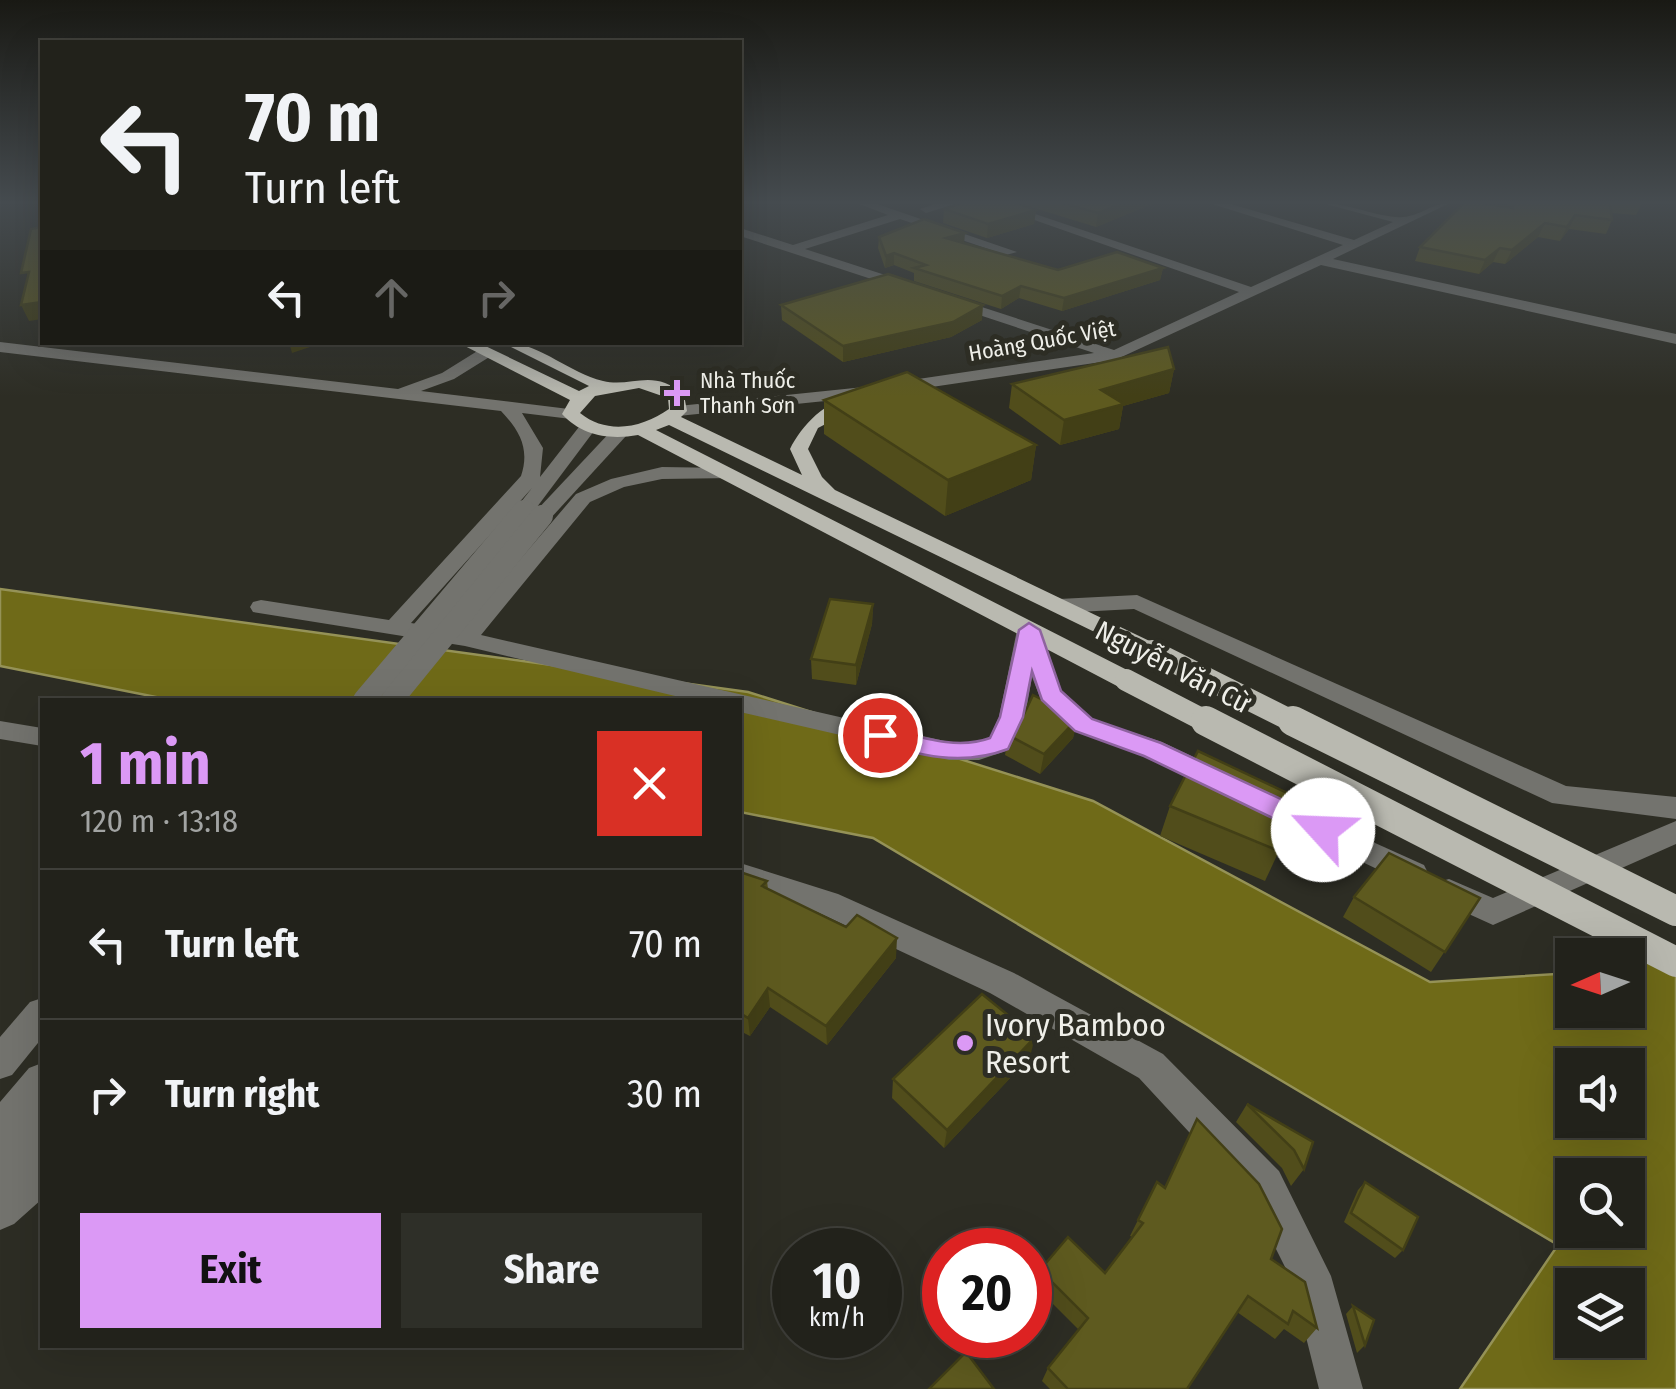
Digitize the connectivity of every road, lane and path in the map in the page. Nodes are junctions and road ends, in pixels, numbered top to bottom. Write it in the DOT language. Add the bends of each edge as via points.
graph roads {
  1 [pos="851,268"];
  2 [pos="1184,268"];
  3 [pos="1306,268"];
  4 [pos="1357,268"];
  5 [pos="926,292"];
  6 [pos="1255,292"];
  7 [pos="944,299"];
  8 [pos="1676,339"];
  9 [pos="470,345"];
  10 [pos="514,345"];
  11 [pos="0,346"];
  12 [pos="485,353"];
  13 [pos="1115,355"];
  14 [pos="603,387"];
  15 [pos="896,388"];
  16 [pos="399,394"];
  17 [pos="575,406"];
  18 [pos="507,407"];
  19 [pos="673,415"];
  20 [pos="588,427"];
  21 [pos="630,431"];
  22 [pos="726,474"];
  23 [pos="832,497"];
  24 [pos="533,513"];
  25 [pos="1058,606"];
  26 [pos="261,607"];
  27 [pos="394,628"];
  28 [pos="1029,630"];
  29 [pos="466,639"];
  30 [pos="366,698"];
  31 [pos="394,698"];
  32 [pos="719,698"];
  33 [pos="742,703"];
  34 [pos="0,730"];
  35 [pos="40,737"];
  36 [pos="1676,808"];
  37 [pos="1676,832"];
  38 [pos="742,877"];
  39 [pos="1676,910"];
  40 [pos="1676,962"];
  41 [pos="40,1015"];
  42 [pos="0,1063"];
  43 [pos="40,1082"];
  44 [pos="0,1130"];
  45 [pos="40,1130"];
  46 [pos="0,1168"];
  47 [pos="40,1176"];
  48 [pos="0,1210"];
  49 [pos="1341,1389"];
  1 -- 5 [label="street"];
  2 -- 6 [label="street"];
  3 -- 6 [label="street, Hoàng Quốc Việt"];
  4 -- 8 [label="street"];
  6 -- 13 [label="street, Hoàng Quốc Việt"];
  7 -- 13 [label="street"];
  9 -- 12 [label="main road"];
  10 -- 14 [label="main road"];
  11 -- 16 [label="street"];
  12 -- 16 [label="street"];
  12 -- 17 [label="main road"];
  13 -- 15 [label="street, Hoàng Quốc Việt"];
  14 -- 17 [label="main road"];
  14 -- 19 [label="main road, Nguyễn Văn Cừ" via="655,385 676,396"];
  15 -- 19 [label="street, Hoàng Quốc Việt"];
  15 -- 23 [label="main road" via="841,406 812,425 799,449 814,480"];
  16 -- 18 [label="street"];
  17 -- 18 [label="street"];
  17 -- 20 [label="main road"];
  18 -- 27 [label="street" via="534,441 530,478"];
  19 -- 21 [label="main road"];
  19 -- 23 [label="main road, Nguyễn Văn Cừ"];
  20 -- 21 [label="main road"];
  20 -- 24 [label="street"];
  21 -- 22 [label="main road, Nguyễn Văn Cừ"];
  21 -- 24 [label="street"];
  22 -- 28 [label="main road, Nguyễn Văn Cừ"];
  22 -- 29 [label="street" via="662,473 583,498"];
  23 -- 25 [label="main road, Nguyễn Văn Cừ"];
  24 -- 30 [label="street, bridge"];
  24 -- 31 [label="street, bridge"];
  25 -- 36 [label="street" via="1137,602 1562,796"];
  25 -- 39 [label="main road, Nguyễn Văn Cừ, bridge"];
  26 -- 27 [label="street"];
  27 -- 29 [label="street"];
  28 -- 33 [label="street" via="1012,717 1000,744 979,751 949,752"];
  28 -- 37 [label="street" via="1050,694 1084,725 1152,750 1494,912"];
  28 -- 40 [label="main road, Nguyễn Văn Cừ, bridge"];
  29 -- 32 [label="street"];
  34 -- 35 [label="street"];
  38 -- 49 [label="street" via="827,904 1002,982 1150,1066 1265,1185 1310,1276"];
  41 -- 42 [label="street"];
  43 -- 44 [label="street"];
  45 -- 46 [label="street"];
  47 -- 48 [label="street"];
}
